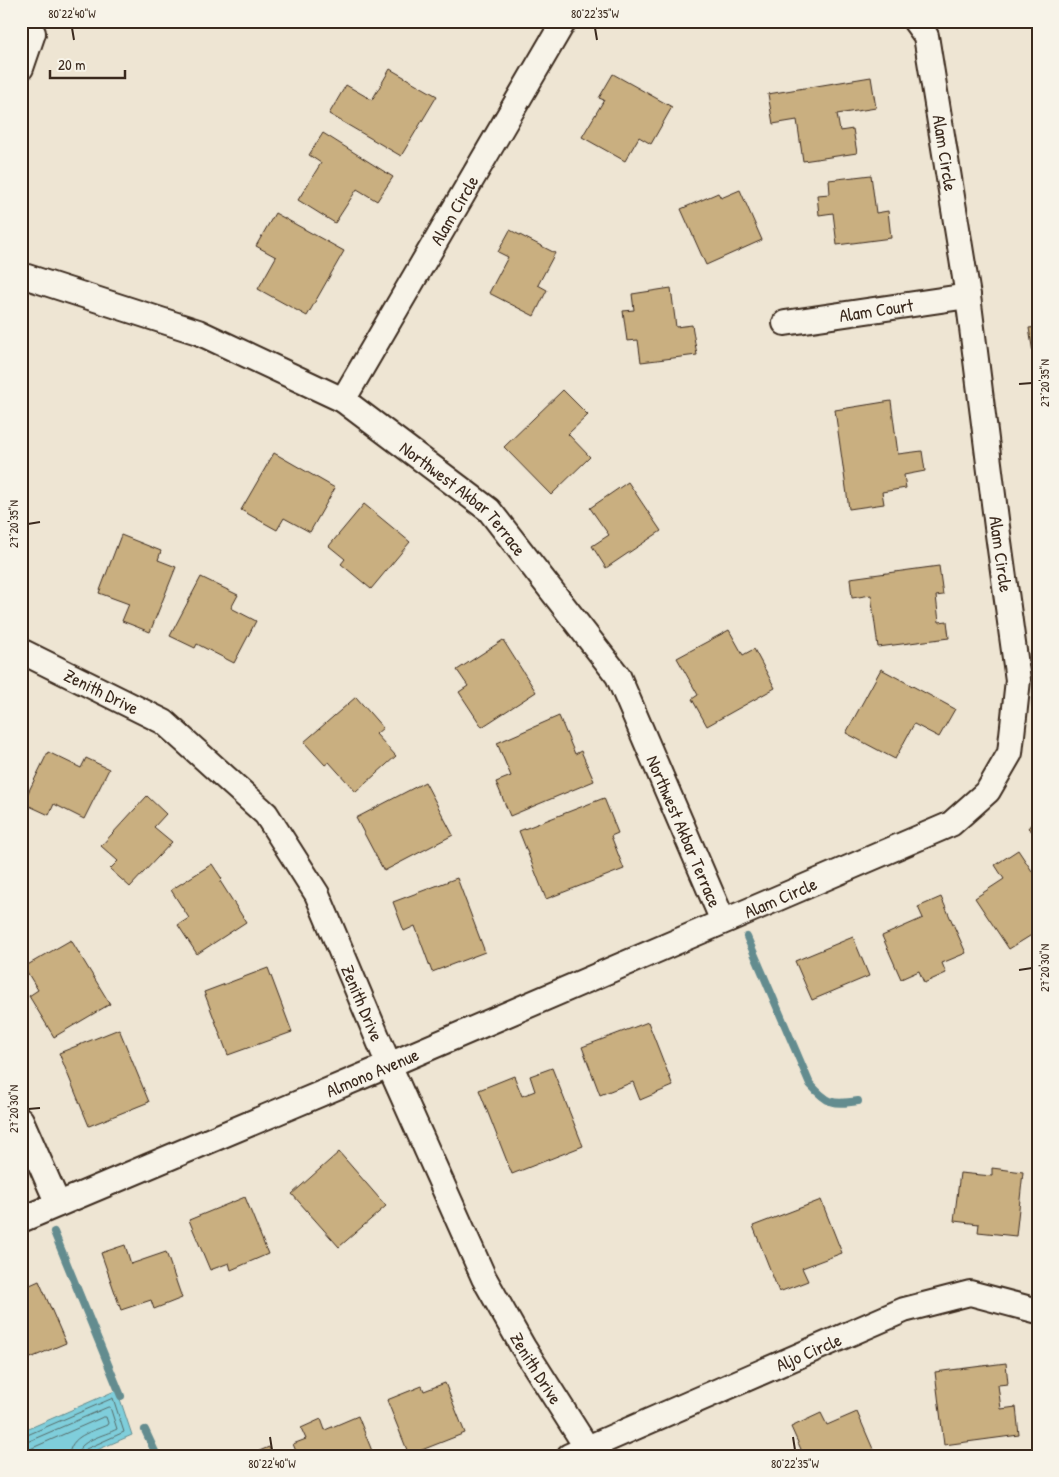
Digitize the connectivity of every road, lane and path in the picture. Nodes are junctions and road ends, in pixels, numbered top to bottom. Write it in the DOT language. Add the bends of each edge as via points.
graph roads {
  1 [pos="564,21"];
  2 [pos="915,21"];
  3 [pos="34,33"];
  4 [pos="21,68"];
  5 [pos="21,274"];
  6 [pos="968,296"];
  7 [pos="785,323"];
  8 [pos="343,400"];
  9 [pos="21,650"];
  10 [pos="723,921"];
  11 [pos="389,1065"];
  12 [pos="21,1120"];
  13 [pos="58,1204"];
  14 [pos="21,1220"];
  15 [pos="1038,1311"];
  16 [pos="583,1453"];
  1 -- 8 [label="street, Alam Circle"];
  2 -- 6 [label="street, Alam Circle" via="926,36"];
  3 -- 4 [label="street"];
  5 -- 8 [label="street, Northwest Akbar Terrace" via="198,332"];
  6 -- 7 [label="street, Alam Court"];
  6 -- 10 [label="street, Alam Circle" via="1018,680 1010,753 988,791 951,824"];
  8 -- 10 [label="street, Northwest Akbar Terrace" via="490,510 618,676"];
  9 -- 11 [label="street, Zenith Drive" via="164,722 266,814 317,894"];
  10 -- 11 [label="street, Almono Avenue"];
  11 -- 13 [label="street, Almono Avenue"];
  11 -- 16 [label="street, Zenith Drive" via="484,1278"];
  12 -- 13 [label="street"];
  13 -- 14 [label="street, Almono Avenue"];
  15 -- 16 [label="street, Aljo Circle" via="970,1293 904,1310"];
}
